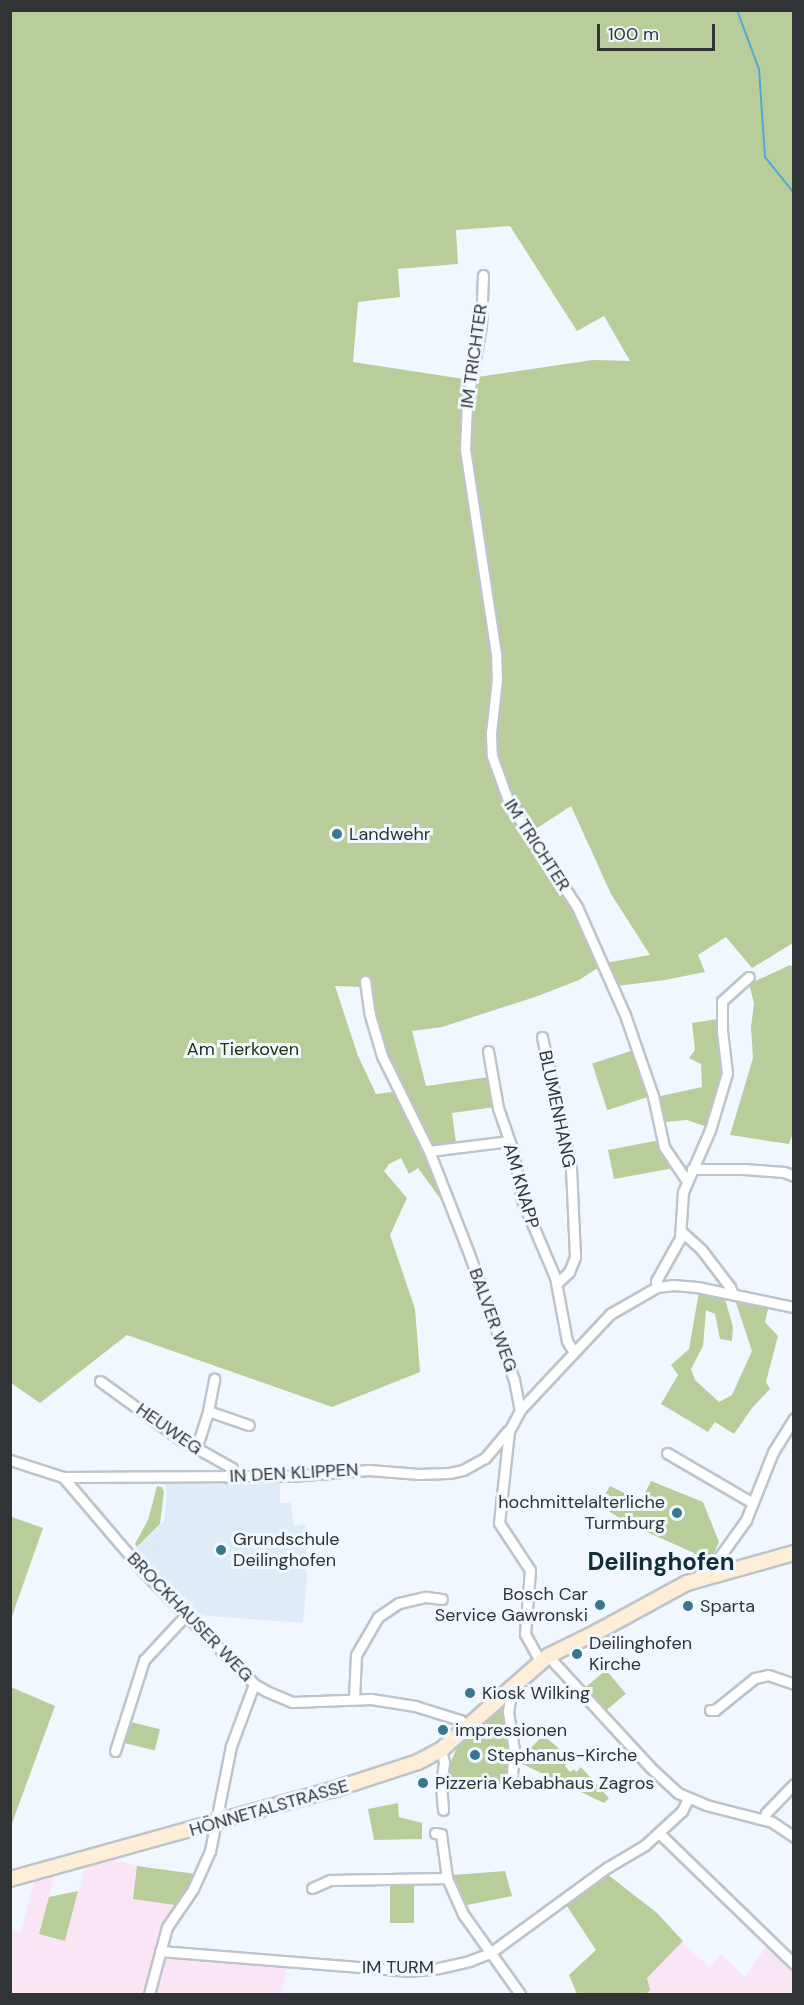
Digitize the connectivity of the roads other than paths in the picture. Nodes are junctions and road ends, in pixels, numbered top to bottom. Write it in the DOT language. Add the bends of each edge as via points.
graph roads {
  1 [pos="483,275"];
  2 [pos="749,976"];
  3 [pos="365,981"];
  4 [pos="542,1037"];
  5 [pos="488,1051"];
  6 [pos="509,1142"];
  7 [pos="429,1151"];
  8 [pos="692,1169"];
  9 [pos="794,1176"];
  10 [pos="686,1180"];
  11 [pos="682,1232"];
  12 [pos="557,1283"];
  13 [pos="657,1287"];
  14 [pos="733,1294"];
  15 [pos="794,1307"];
  16 [pos="573,1352"];
  17 [pos="214,1379"];
  18 [pos="100,1381"];
  19 [pos="520,1410"];
  20 [pos="208,1411"];
  21 [pos="794,1418"];
  22 [pos="249,1425"];
  23 [pos="509,1431"];
  24 [pos="196,1449"];
  25 [pos="667,1453"];
  26 [pos="10,1460"];
  27 [pos="63,1477"];
  28 [pos="228,1477"];
  29 [pos="753,1503"];
  30 [pos="794,1553"];
  31 [pos="714,1574"];
  32 [pos="442,1599"];
  33 [pos="186,1616"];
  34 [pos="544,1658"];
  35 [pos="254,1684"];
  36 [pos="794,1684"];
  37 [pos="505,1693"];
  38 [pos="354,1699"];
  39 [pos="710,1710"];
  40 [pos="467,1727"];
  41 [pos="115,1750"];
  42 [pos="441,1750"];
  43 [pos="794,1784"];
  44 [pos="511,1785"];
  45 [pos="688,1798"];
  46 [pos="443,1810"];
  47 [pos="764,1819"];
  48 [pos="215,1823"];
  49 [pos="435,1833"];
  50 [pos="659,1833"];
  51 [pos="794,1837"];
  52 [pos="447,1878"];
  53 [pos="10,1879"];
  54 [pos="312,1888"];
  55 [pos="160,1951"];
  56 [pos="490,1953"];
  57 [pos="794,1964"];
  58 [pos="148,1995"];
  59 [pos="520,1995"];
  1 -- 10 [label="street, IM TRICHTER" via="481,325 466,404 465,449 496,653 492,756 508,803 577,907 648,1078 664,1147"];
  2 -- 8 [label="street" via="722,1001 727,1073 710,1130"];
  3 -- 7 [label="street, BALVER WEG" via="382,1056"];
  4 -- 12 [label="street, BLUMENHANG" via="571,1168 575,1257 572,1268"];
  5 -- 6 [label="street, AM KNAPP" via="498,1108"];
  6 -- 7 [label="street"];
  6 -- 12 [label="street, AM KNAPP" via="523,1204"];
  7 -- 19 [label="street, BALVER WEG" via="510,1369"];
  8 -- 9 [label="street" via="744,1169"];
  8 -- 10 [label="street"];
  10 -- 11 [label="street"];
  11 -- 13 [label="street"];
  11 -- 14 [label="street" via="701,1249"];
  12 -- 16 [label="street, AM KNAPP" via="567,1341"];
  13 -- 14 [label="street" via="697,1287"];
  13 -- 16 [label="street" via="610,1314"];
  14 -- 15 [label="street"];
  16 -- 19 [label="street"];
  17 -- 20 [label="street"];
  18 -- 24 [label="street, HEUWEG"];
  19 -- 23 [label="street"];
  20 -- 22 [label="street"];
  20 -- 24 [label="street"];
  21 -- 29 [label="street" via="773,1452"];
  23 -- 28 [label="street, IN DEN KLIPPEN" via="485,1458 449,1473 369,1470"];
  23 -- 34 [label="street" via="499,1523 530,1570 525,1634"];
  24 -- 28 [label="street, HEUWEG" via="232,1468"];
  25 -- 29 [label="street"];
  26 -- 27 [label="street"];
  27 -- 28 [label="street, IN DEN KLIPPEN"];
  27 -- 33 [label="street, BROCKHAUSER WEG"];
  29 -- 31 [label="street" via="746,1520 713,1566"];
  30 -- 31 [label="main road, HÖNNETALSTRASSE"];
  31 -- 34 [label="main road, HÖNNETALSTRASSE" via="662,1595"];
  32 -- 38 [label="street" via="426,1597 399,1603 378,1617 357,1655"];
  33 -- 35 [label="street, BROCKHAUSER WEG"];
  33 -- 41 [label="street" via="144,1660"];
  34 -- 37 [label="main road, HÖNNETALSTRASSE"];
  34 -- 45 [label="street" via="656,1773"];
  35 -- 38 [label="street, BROCKHAUSER WEG" via="292,1702"];
  35 -- 48 [label="street" via="234,1735"];
  36 -- 39 [label="street" via="768,1675 755,1678"];
  37 -- 40 [label="main road, HÖNNETALSTRASSE"];
  37 -- 44 [label="street" via="510,1699 514,1751"];
  38 -- 40 [label="street, BROCKHAUSER WEG" via="415,1706 460,1720"];
  40 -- 42 [label="main road, HÖNNETALSTRASSE"];
  42 -- 46 [label="street"];
  42 -- 48 [label="main road, HÖNNETALSTRASSE" via="366,1780"];
  43 -- 47 [label="street"];
  45 -- 47 [label="street"];
  45 -- 50 [label="street, IM TURM" via="682,1811"];
  47 -- 51 [label="street"];
  48 -- 53 [label="main road, HÖNNETALSTRASSE"];
  48 -- 55 [label="street" via="205,1864 167,1927"];
  49 -- 52 [label="street" via="441,1834"];
  50 -- 56 [label="street, IM TURM"];
  50 -- 57 [label="street"];
  52 -- 54 [label="street" via="330,1880"];
  52 -- 56 [label="street" via="463,1914"];
  55 -- 56 [label="street, IM TURM" via="407,1971 439,1968"];
  55 -- 58 [label="street"];
  56 -- 59 [label="street"];
}
